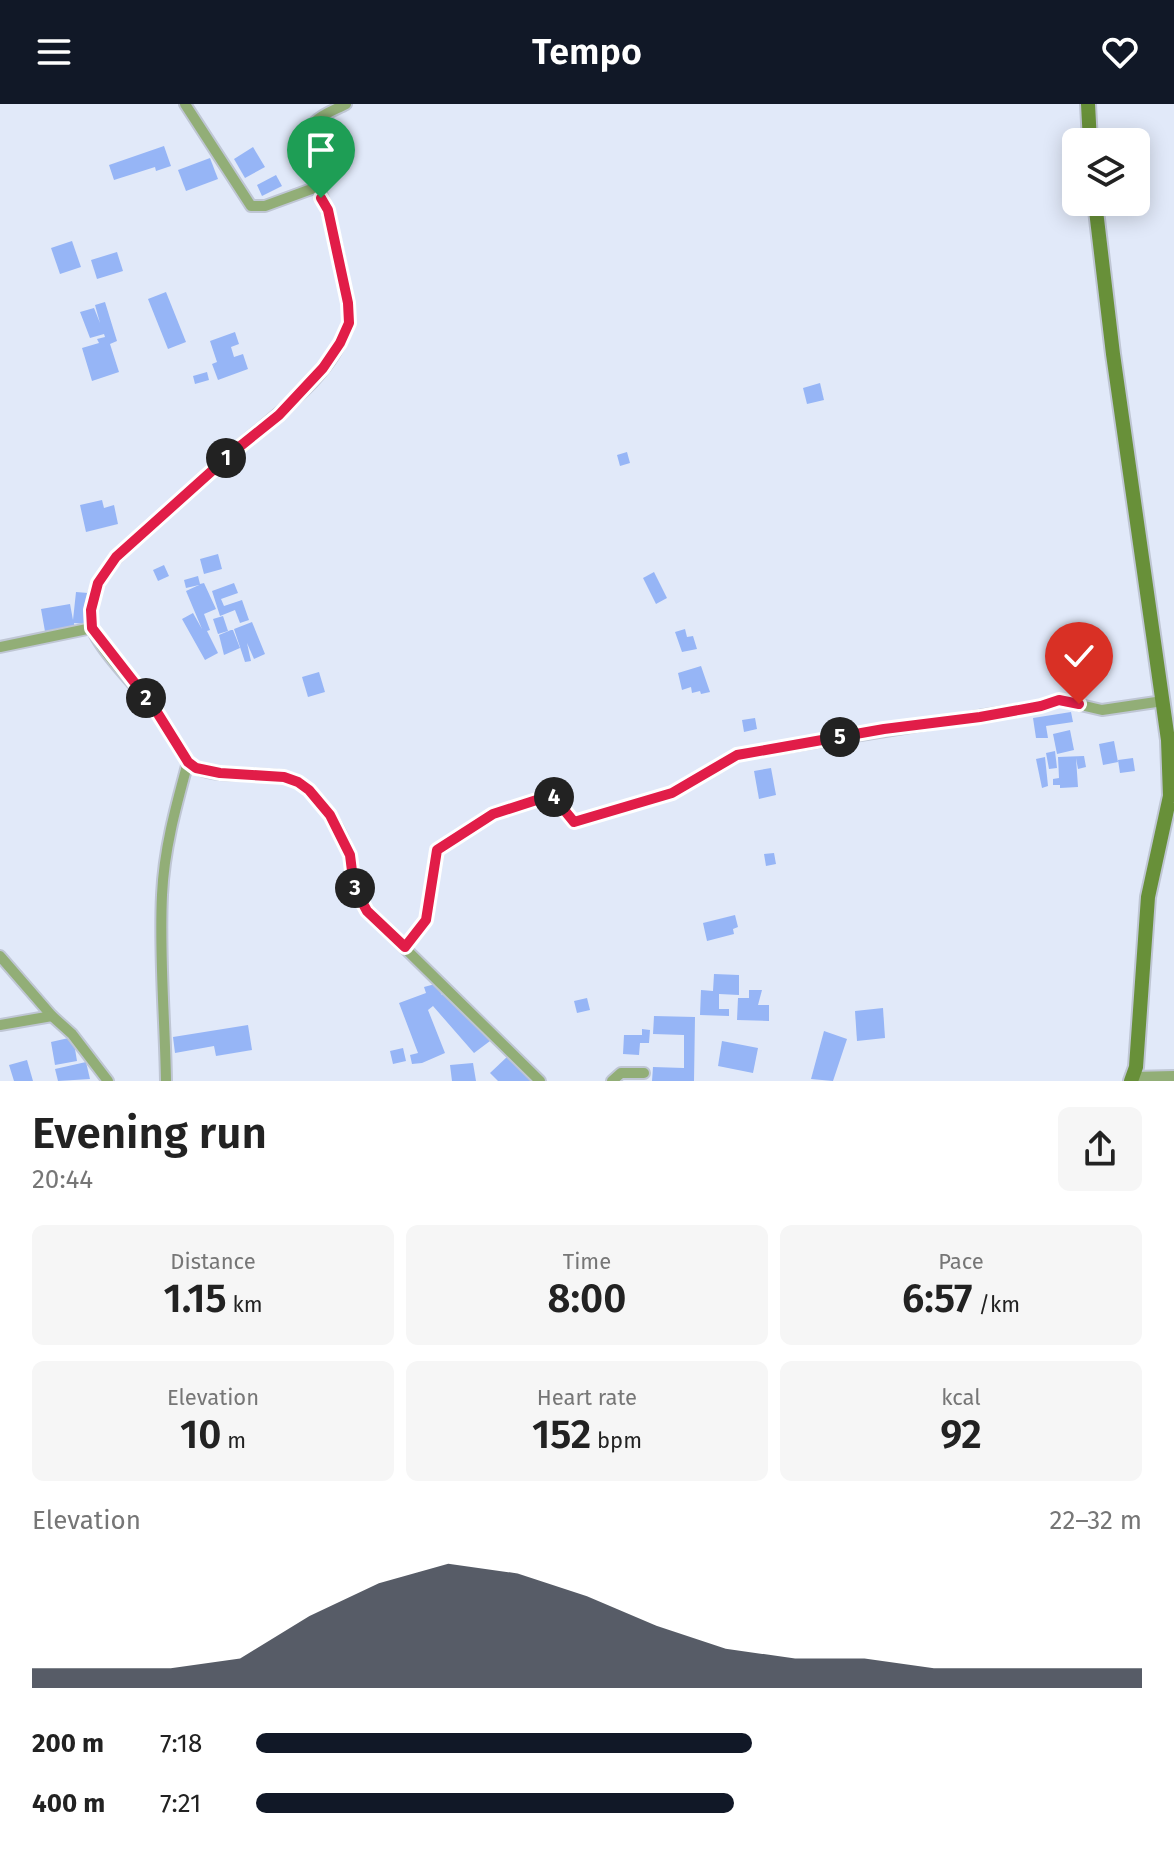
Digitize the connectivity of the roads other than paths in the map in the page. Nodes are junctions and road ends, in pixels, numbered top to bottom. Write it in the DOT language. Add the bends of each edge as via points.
graph roads {
  1 [pos="185,104"];
  2 [pos="346,104"];
  3 [pos="1088,104"];
  4 [pos="1089,128"];
  5 [pos="317,187"];
  6 [pos="1097,216"];
  7 [pos="92,628"];
  8 [pos="0,647"];
  9 [pos="1163,701"];
  10 [pos="188,762"];
  11 [pos="1172,796"];
  12 [pos="405,947"];
  13 [pos="1,960"];
  14 [pos="52,1016"];
  15 [pos="0,1025"];
  16 [pos="644,1073"];
  17 [pos="1174,1076"];
  18 [pos="1132,1079"];
  19 [pos="108,1081"];
  20 [pos="166,1081"];
  21 [pos="540,1081"];
  22 [pos="612,1081"];
  1 -- 5 [label="street" via="251,206"];
  2 -- 5 [label="street" via="316,120 308,135"];
  3 -- 4 [label="main road"];
  5 -- 7 [label="street" via="328,210 348,303 349,323 340,343 279,415 116,557 98,583"];
  6 -- 9 [label="main road"];
  7 -- 8 [label="street"];
  7 -- 10 [label="street" via="155,709"];
  9 -- 11 [label="main road"];
  9 -- 12 [label="street" via="1102,710 1059,700 737,755 672,793 574,822 552,795 493,814 437,850 426,920"];
  10 -- 12 [label="street" via="220,773 284,777 309,790 330,815 350,855 354,887 367,911"];
  10 -- 20 [label="street" via="170,829 162,893"];
  11 -- 18 [label="main road" via="1148,897"];
  12 -- 21 [label="street"];
  13 -- 14 [label="street"];
  14 -- 15 [label="street"];
  14 -- 19 [label="street"];
  16 -- 22 [label="street" via="621,1073"];
  17 -- 18 [label="street"];
}
